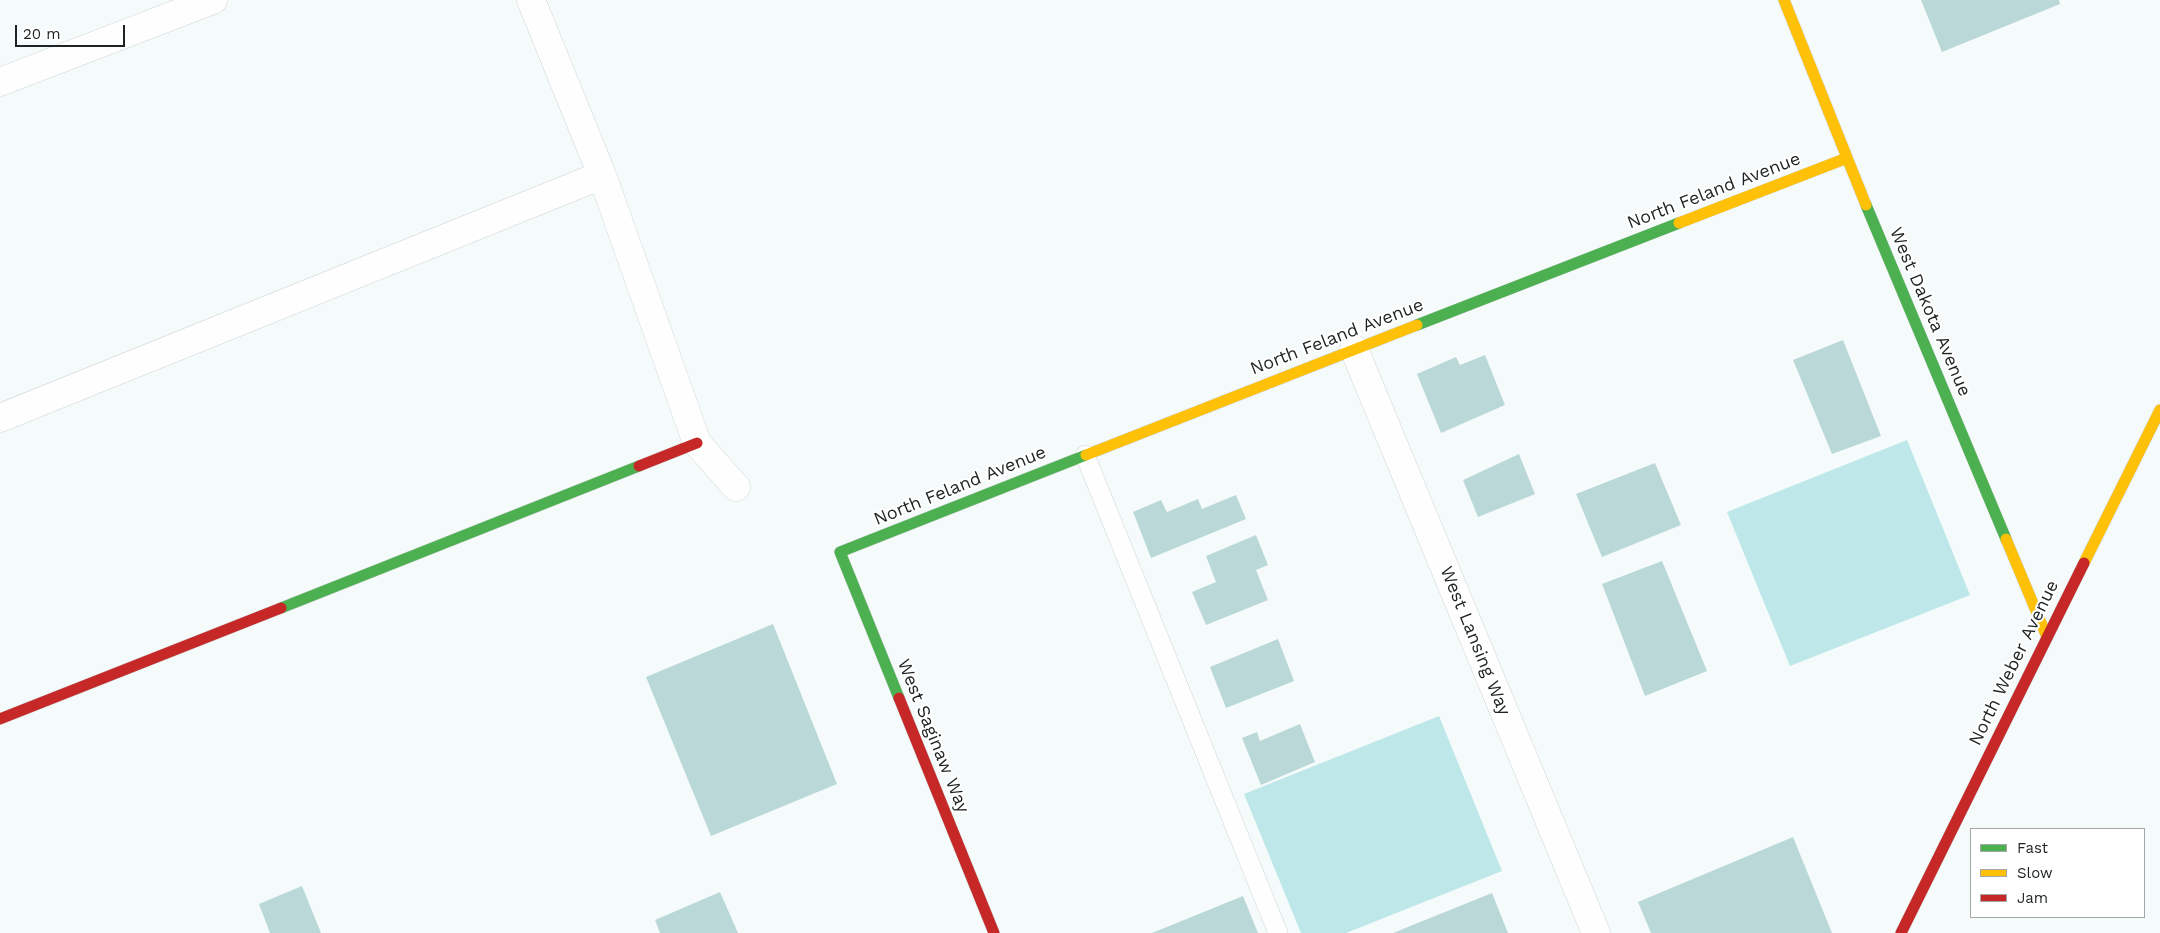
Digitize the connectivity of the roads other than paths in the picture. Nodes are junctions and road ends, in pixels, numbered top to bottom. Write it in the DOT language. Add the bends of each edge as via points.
graph roads {
  1 [pos="213,0"];
  2 [pos="531,0"];
  3 [pos="1784,0"];
  4 [pos="0,82"];
  5 [pos="1847,158"];
  6 [pos="602,175"];
  7 [pos="1354,349"];
  8 [pos="2160,410"];
  9 [pos="0,418"];
  10 [pos="697,443"];
  11 [pos="1085,455"];
  12 [pos="736,487"];
  13 [pos="840,552"];
  14 [pos="2047,637"];
  15 [pos="0,719"];
  16 [pos="994,933"];
  17 [pos="1278,933"];
  18 [pos="1596,933"];
  19 [pos="1901,933"];
  1 -- 4 [label="street"];
  2 -- 6 [label="street"];
  3 -- 5 [label="street, West Dakota Avenue"];
  5 -- 7 [label="street, North Feland Avenue"];
  5 -- 14 [label="street, West Dakota Avenue"];
  6 -- 9 [label="street"];
  6 -- 10 [label="street"];
  7 -- 11 [label="street, North Feland Avenue"];
  7 -- 18 [label="street, West Lansing Way"];
  8 -- 14 [label="street, North Weber Avenue"];
  10 -- 12 [label="street"];
  10 -- 15 [label="street"];
  11 -- 13 [label="street, North Feland Avenue"];
  11 -- 17 [label="lane"];
  13 -- 16 [label="street, West Saginaw Way"];
  14 -- 19 [label="street, North Weber Avenue"];
}
